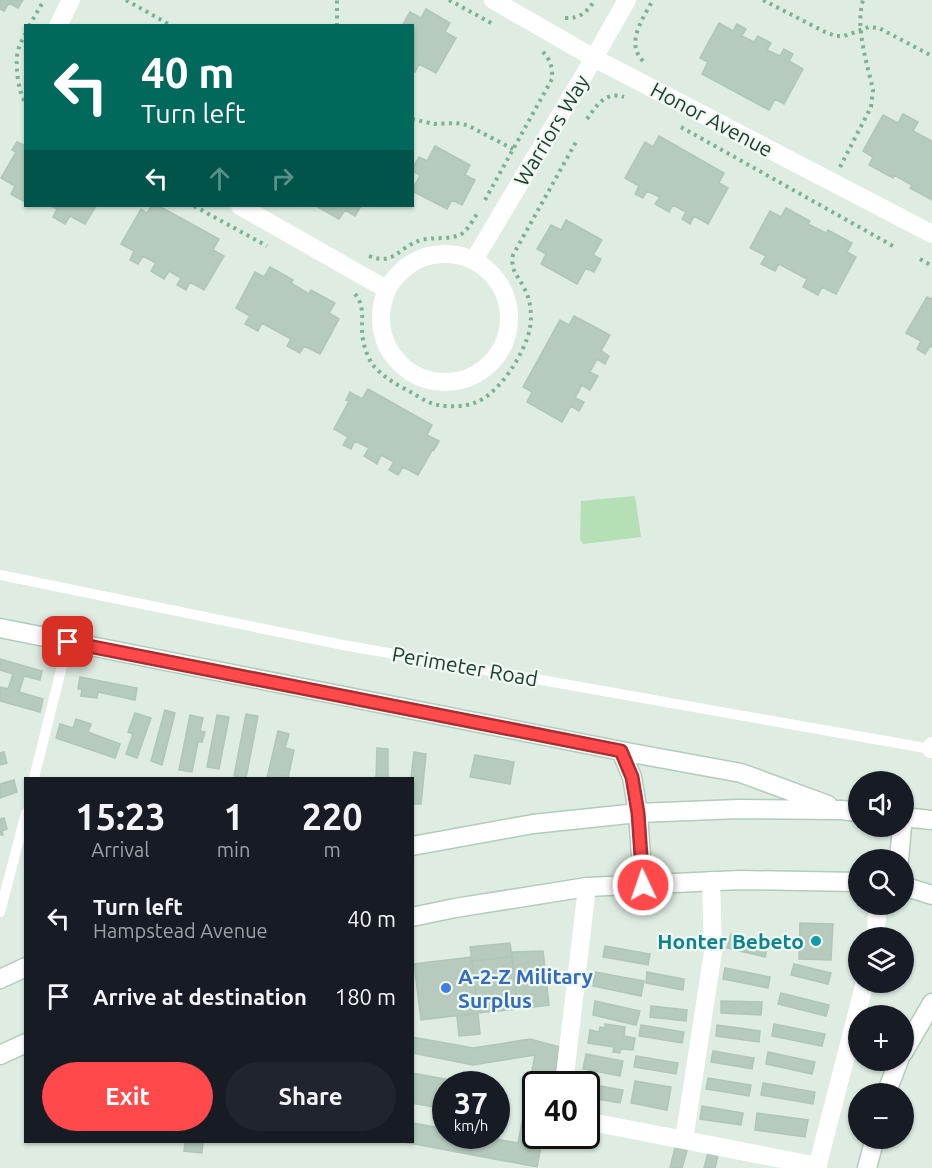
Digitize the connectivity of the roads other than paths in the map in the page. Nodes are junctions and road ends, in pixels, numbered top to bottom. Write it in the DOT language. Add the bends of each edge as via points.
graph roads {
  1 [pos="71,0"];
  2 [pos="493,0"];
  3 [pos="627,0"];
  4 [pos="59,24"];
  5 [pos="594,58"];
  6 [pos="242,207"];
  7 [pos="932,234"];
  8 [pos="474,260"];
  9 [pos="386,288"];
  10 [pos="0,575"];
  11 [pos="0,628"];
  12 [pos="68,642"];
  13 [pos="931,748"];
  14 [pos="621,751"];
  15 [pos="34,777"];
  16 [pos="848,811"];
  17 [pos="848,811"];
  18 [pos="638,813"];
  19 [pos="914,818"];
  20 [pos="932,820"];
  21 [pos="24,821"];
  22 [pos="414,846"];
  23 [pos="932,880"];
  24 [pos="711,881"];
  25 [pos="848,882"];
  26 [pos="914,883"];
  27 [pos="643,885"];
  28 [pos="587,887"];
  29 [pos="914,889"];
  30 [pos="932,895"];
  31 [pos="0,912"];
  32 [pos="414,917"];
  33 [pos="24,968"];
  34 [pos="0,979"];
  35 [pos="862,993"];
  36 [pos="932,1003"];
  37 [pos="914,1034"];
  38 [pos="24,1044"];
  39 [pos="0,1055"];
  40 [pos="566,1071"];
  41 [pos="600,1124"];
  42 [pos="684,1140"];
  43 [pos="872,1149"];
  44 [pos="818,1167"];
  45 [pos="867,1168"];
  1 -- 4 [label="street"];
  2 -- 5 [label="street, Honor Avenue"];
  3 -- 5 [label="street, Warriors Way"];
  5 -- 7 [label="street, Honor Avenue"];
  5 -- 8 [label="street, Warriors Way"];
  6 -- 9 [label="street"];
  8 -- 9 [label="street" via="453,254 431,255 412,262"];
  8 -- 9 [label="street" via="504,290 510,311 508,333 500,353 485,369 466,379 445,383 424,380 391,355 382,336 380,315"];
  10 -- 13 [label="lane, Perimeter Road" via="343,645"];
  11 -- 12 [label="street"];
  12 -- 14 [label="street"];
  12 -- 15 [label="lane"];
  14 -- 16 [label="street" via="741,773"];
  14 -- 18 [label="street" via="632,777"];
  17 -- 18 [label="street" via="739,809"];
  18 -- 22 [label="street" via="533,824"];
  18 -- 27 [label="street"];
  19 -- 20 [label="street"];
  21 -- 31 [label="lane"];
  23 -- 26 [label="street"];
  24 -- 25 [label="street"];
  24 -- 27 [label="street"];
  24 -- 42 [label="street" via="713,952"];
  27 -- 28 [label="street"];
  28 -- 32 [label="street"];
  28 -- 40 [label="street"];
  29 -- 30 [label="street"];
  33 -- 34 [label="street"];
  35 -- 44 [label="street"];
  36 -- 37 [label="street"];
  38 -- 39 [label="street"];
  41 -- 42 [label="street"];
  42 -- 44 [label="street"];
  43 -- 45 [label="street"];
}
